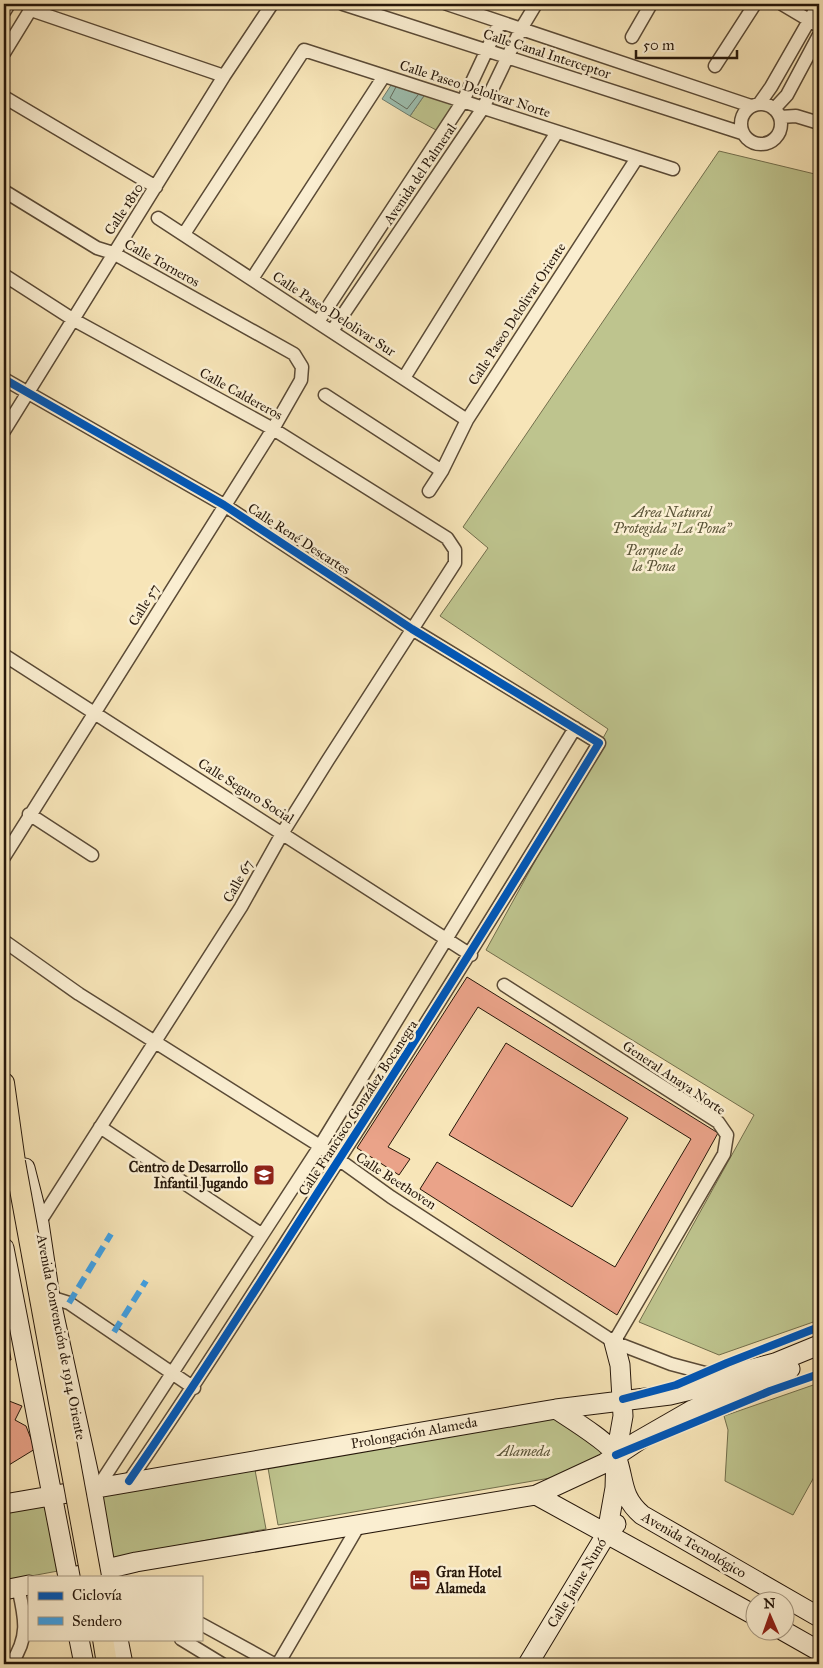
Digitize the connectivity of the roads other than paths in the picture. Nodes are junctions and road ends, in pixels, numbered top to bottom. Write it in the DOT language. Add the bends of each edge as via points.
graph roads {
  1 [pos="9,4"];
  2 [pos="272,4"];
  3 [pos="343,4"];
  4 [pos="447,4"];
  5 [pos="536,4"];
  6 [pos="651,4"];
  7 [pos="755,4"];
  8 [pos="782,4"];
  9 [pos="818,5"];
  10 [pos="33,7"];
  11 [pos="4,12"];
  12 [pos="500,22"];
  13 [pos="814,23"];
  14 [pos="521,29"];
  15 [pos="819,35"];
  16 [pos="632,37"];
  17 [pos="487,50"];
  18 [pos="4,53"];
  19 [pos="507,57"];
  20 [pos="715,66"];
  21 [pos="224,76"];
  22 [pos="384,76"];
  23 [pos="4,97"];
  24 [pos="462,101"];
  25 [pos="755,105"];
  26 [pos="483,108"];
  27 [pos="777,113"];
  28 [pos="819,123"];
  29 [pos="557,132"];
  30 [pos="742,133"];
  31 [pos="637,158"];
  32 [pos="674,169"];
  33 [pos="156,187"];
  34 [pos="4,191"];
  35 [pos="158,218"];
  36 [pos="184,234"];
  37 [pos="114,253"];
  38 [pos="4,275"];
  39 [pos="252,279"];
  40 [pos="74,320"];
  41 [pos="318,322"];
  42 [pos="332,331"];
  43 [pos="302,366"];
  44 [pos="404,378"];
  45 [pos="4,379"];
  46 [pos="28,395"];
  47 [pos="325,395"];
  48 [pos="467,420"];
  49 [pos="273,429"];
  50 [pos="4,431"];
  51 [pos="442,471"];
  52 [pos="430,491"];
  53 [pos="224,506"];
  54 [pos="455,550"];
  55 [pos="412,629"];
  56 [pos="4,655"];
  57 [pos="94,714"];
  58 [pos="575,728"];
  59 [pos="599,743"];
  60 [pos="30,814"];
  61 [pos="283,832"];
  62 [pos="92,855"];
  63 [pos="4,857"];
  64 [pos="447,939"];
  65 [pos="4,941"];
  66 [pos="471,955"];
  67 [pos="504,985"];
  68 [pos="155,1041"];
  69 [pos="5,1091"];
  70 [pos="100,1127"];
  71 [pos="320,1146"];
  72 [pos="338,1160"];
  73 [pos="9,1170"];
  74 [pos="39,1224"];
  75 [pos="261,1234"];
  76 [pos="4,1248"];
  77 [pos="50,1297"];
  78 [pos="614,1342"];
  79 [pos="819,1345"];
  80 [pos="819,1358"];
  81 [pos="776,1363"];
  82 [pos="738,1372"];
  83 [pos="171,1374"];
  84 [pos="194,1388"];
  85 [pos="623,1399"];
  86 [pos="556,1409"];
  87 [pos="78,1426"];
  88 [pos="39,1427"];
  89 [pos="616,1455"];
  90 [pos="128,1481"];
  91 [pos="95,1488"];
  92 [pos="52,1494"];
  93 [pos="536,1495"];
  94 [pos="4,1504"];
  95 [pos="634,1507"];
  96 [pos="359,1525"];
  97 [pos="607,1533"];
  98 [pos="131,1570"];
  99 [pos="101,1574"];
  100 [pos="68,1576"];
  101 [pos="77,1576"];
  102 [pos="82,1576"];
  103 [pos="17,1587"];
  104 [pos="746,1610"];
  105 [pos="819,1617"];
  106 [pos="202,1625"];
  107 [pos="796,1638"];
  108 [pos="83,1640"];
  109 [pos="103,1640"];
  110 [pos="118,1640"];
  111 [pos="183,1640"];
  112 [pos="819,1651"];
  113 [pos="11,1664"];
  114 [pos="84,1664"];
  115 [pos="94,1664"];
  116 [pos="107,1664"];
  117 [pos="123,1664"];
  118 [pos="222,1664"];
  119 [pos="274,1664"];
  120 [pos="278,1664"];
  121 [pos="528,1664"];
  1 -- 11 [label="street"];
  2 -- 21 [label="street, Calle 1810"];
  3 -- 17 [label="street, Calle Canal Interceptor"];
  4 -- 12 [label="street, Calle Canal Interceptor"];
  5 -- 14 [label="street, Avenida del Palmeral"];
  6 -- 16 [label="street"];
  7 -- 20 [label="street"];
  8 -- 13 [label="street"];
  9 -- 13 [label="street"];
  10 -- 18 [label="street"];
  10 -- 21 [label="street"];
  12 -- 14 [label="street, Calle Canal Interceptor"];
  12 -- 17 [label="street, Avenida del Palmeral"];
  13 -- 25 [label="street"];
  14 -- 19 [label="street, Avenida del Palmeral"];
  14 -- 25 [label="street, Calle Canal Interceptor"];
  15 -- 27 [label="street"];
  17 -- 19 [label="street, Calle Canal Interceptor"];
  17 -- 24 [label="street, Avenida del Palmeral"];
  19 -- 26 [label="street, Avenida del Palmeral"];
  19 -- 30 [label="street, Calle Canal Interceptor"];
  21 -- 33 [label="street, Calle 1810"];
  22 -- 24 [label="street, Calle Paseo Delolivar Norte"];
  22 -- 36 [label="street, Calle Paseo Delolivar Norte" via="304,50"];
  22 -- 39 [label="street"];
  23 -- 33 [label="street"];
  24 -- 26 [label="street, Calle Paseo Delolivar Norte"];
  24 -- 41 [label="street, Avenida del Palmeral"];
  25 -- 27 [label="street" via="766,104"];
  25 -- 30 [label="street" via="742,114"];
  26 -- 29 [label="street, Calle Paseo Delolivar Norte"];
  26 -- 42 [label="street, Avenida del Palmeral"];
  27 -- 28 [label="street"];
  27 -- 30 [label="street" via="780,130 772,141 752,143"];
  29 -- 31 [label="street, Calle Paseo Delolivar Norte"];
  29 -- 44 [label="street"];
  31 -- 32 [label="street, Calle Paseo Delolivar Norte"];
  31 -- 48 [label="street, Calle Paseo Delolivar Oriente"];
  33 -- 37 [label="street, Calle 1810"];
  34 -- 37 [label="street, Calle Torneros" via="97,248"];
  35 -- 36 [label="street, Calle Paseo Delolivar Sur"];
  36 -- 39 [label="street, Calle Paseo Delolivar Sur"];
  37 -- 40 [label="street, Calle 1810"];
  37 -- 43 [label="street, Calle Torneros" via="294,354"];
  38 -- 40 [label="street, Calle Caldereros"];
  39 -- 41 [label="street, Calle Paseo Delolivar Sur"];
  40 -- 46 [label="street, Calle 1810"];
  40 -- 49 [label="street, Calle Caldereros"];
  41 -- 42 [label="street, Calle Paseo Delolivar Sur"];
  42 -- 44 [label="street, Calle Paseo Delolivar Sur"];
  43 -- 49 [label="street, Calle 57" via="301,380"];
  44 -- 48 [label="street, Calle Paseo Delolivar Sur"];
  45 -- 46 [label="street, Calle René Descartes"];
  46 -- 50 [label="street, Calle 1810"];
  46 -- 53 [label="street, Calle René Descartes"];
  47 -- 51 [label="street"];
  48 -- 51 [label="street, Calle Paseo Delolivar Oriente"];
  49 -- 53 [label="street, Calle 57"];
  49 -- 54 [label="street, Calle Caldereros" via="447,538"];
  51 -- 52 [label="street, Calle Paseo Delolivar Oriente"];
  53 -- 55 [label="street, Calle René Descartes"];
  53 -- 57 [label="street, Calle 57"];
  54 -- 55 [label="street, Calle 67" via="455,563"];
  55 -- 58 [label="street, Calle René Descartes"];
  55 -- 61 [label="street, Calle 67"];
  56 -- 57 [label="street, Calle Seguro Social"];
  57 -- 60 [label="street, Calle 57"];
  57 -- 61 [label="street, Calle Seguro Social"];
  58 -- 59 [label="street, Calle René Descartes"];
  58 -- 64 [label="street, Calle Francisco González Bocanegra"];
  59 -- 66 [label="street, Calle Francisco González Bocanegra"];
  60 -- 62 [label="street"];
  60 -- 63 [label="street, Calle 57"];
  61 -- 64 [label="street, Calle Seguro Social"];
  61 -- 68 [label="street, Calle 67" via="241,907"];
  64 -- 66 [label="street, Calle Seguro Social"];
  64 -- 71 [label="street, Calle Francisco González Bocanegra"];
  65 -- 68 [label="street, Calle Beethoven" via="79,994"];
  66 -- 72 [label="street, Calle Francisco González Bocanegra"];
  67 -- 78 [label="street, General Anaya Norte" via="718,1122 727,1135 724,1154"];
  68 -- 70 [label="street, Calle 67"];
  68 -- 71 [label="street, Calle Beethoven"];
  69 -- 73 [label="main road, Avenida Convención de 1914 Oriente"];
  69 -- 74 [label="main road, Avenida Convención de 1914 Oriente"];
  70 -- 74 [label="street, Calle 67"];
  70 -- 75 [label="street"];
  71 -- 72 [label="street, Calle Beethoven"];
  71 -- 75 [label="street, Calle Francisco González Bocanegra"];
  72 -- 78 [label="street, Calle Beethoven"];
  72 -- 84 [label="street, Calle Francisco González Bocanegra"];
  73 -- 99 [label="main road, Avenida Convención de 1914 Oriente, bridge"];
  73 -- 101 [label="main road, Avenida Convención de 1914 Oriente"];
  74 -- 77 [label="main road, Avenida Convención de 1914 Oriente"];
  75 -- 83 [label="street, Calle Francisco González Bocanegra"];
  76 -- 88 [label="main road"];
  77 -- 83 [label="street" via="69,1303"];
  77 -- 87 [label="main road, Avenida Convención de 1914 Oriente"];
  78 -- 82 [label="street, Calle Beethoven" via="705,1373"];
  78 -- 85 [label="main road"];
  79 -- 81 [label="main road, Prolongación Alameda"];
  80 -- 89 [label="main road" via="692,1410"];
  81 -- 82 [label="main road, Prolongación Alameda"];
  81 -- 89 [label="main road" via="759,1374 652,1422 630,1436"];
  82 -- 85 [label="main road, Prolongación Alameda" via="700,1388 670,1395"];
  83 -- 84 [label="street"];
  83 -- 91 [label="street, Calle Francisco González Bocanegra"];
  84 -- 90 [label="street, Calle Francisco González Bocanegra"];
  85 -- 86 [label="main road, Prolongación Alameda"];
  85 -- 89 [label="main road"];
  86 -- 89 [label="main road"];
  86 -- 90 [label="main road, Prolongación Alameda"];
  87 -- 88 [label="main road" via="69,1433 56,1435"];
  87 -- 91 [label="main road, Avenida Convención de 1914 Oriente"];
  88 -- 92 [label="main road"];
  89 -- 93 [label="main road"];
  89 -- 95 [label="main road, Avenida Tecnológico" via="622,1486"];
  89 -- 97 [label="main road" via="615,1488"];
  90 -- 91 [label="main road, Prolongación Alameda"];
  91 -- 92 [label="main road, Prolongación Alameda"];
  91 -- 99 [label="main road, Avenida Convención de 1914 Oriente"];
  92 -- 94 [label="main road, Prolongación Alameda"];
  92 -- 100 [label="main road"];
  93 -- 96 [label="main road"];
  93 -- 97 [label="main road"];
  95 -- 97 [label="main road, Calle Jaime Nunó"];
  95 -- 105 [label="main road, Avenida Tecnológico" via="648,1520"];
  96 -- 98 [label="main road"];
  96 -- 120 [label="street"];
  97 -- 104 [label="main road"];
  97 -- 121 [label="main road, Calle Jaime Nunó"];
  98 -- 99 [label="main road"];
  99 -- 102 [label="main road"];
  103 -- 113 [label="street" via="25,1633 20,1651"];
  106 -- 119 [label="street"];
  107 -- 112 [label="main road"];
  108 -- 114 [label="main road"];
  108 -- 115 [label="main road"];
  109 -- 116 [label="main road"];
  110 -- 117 [label="main road"];
  111 -- 118 [label="street"];
}
